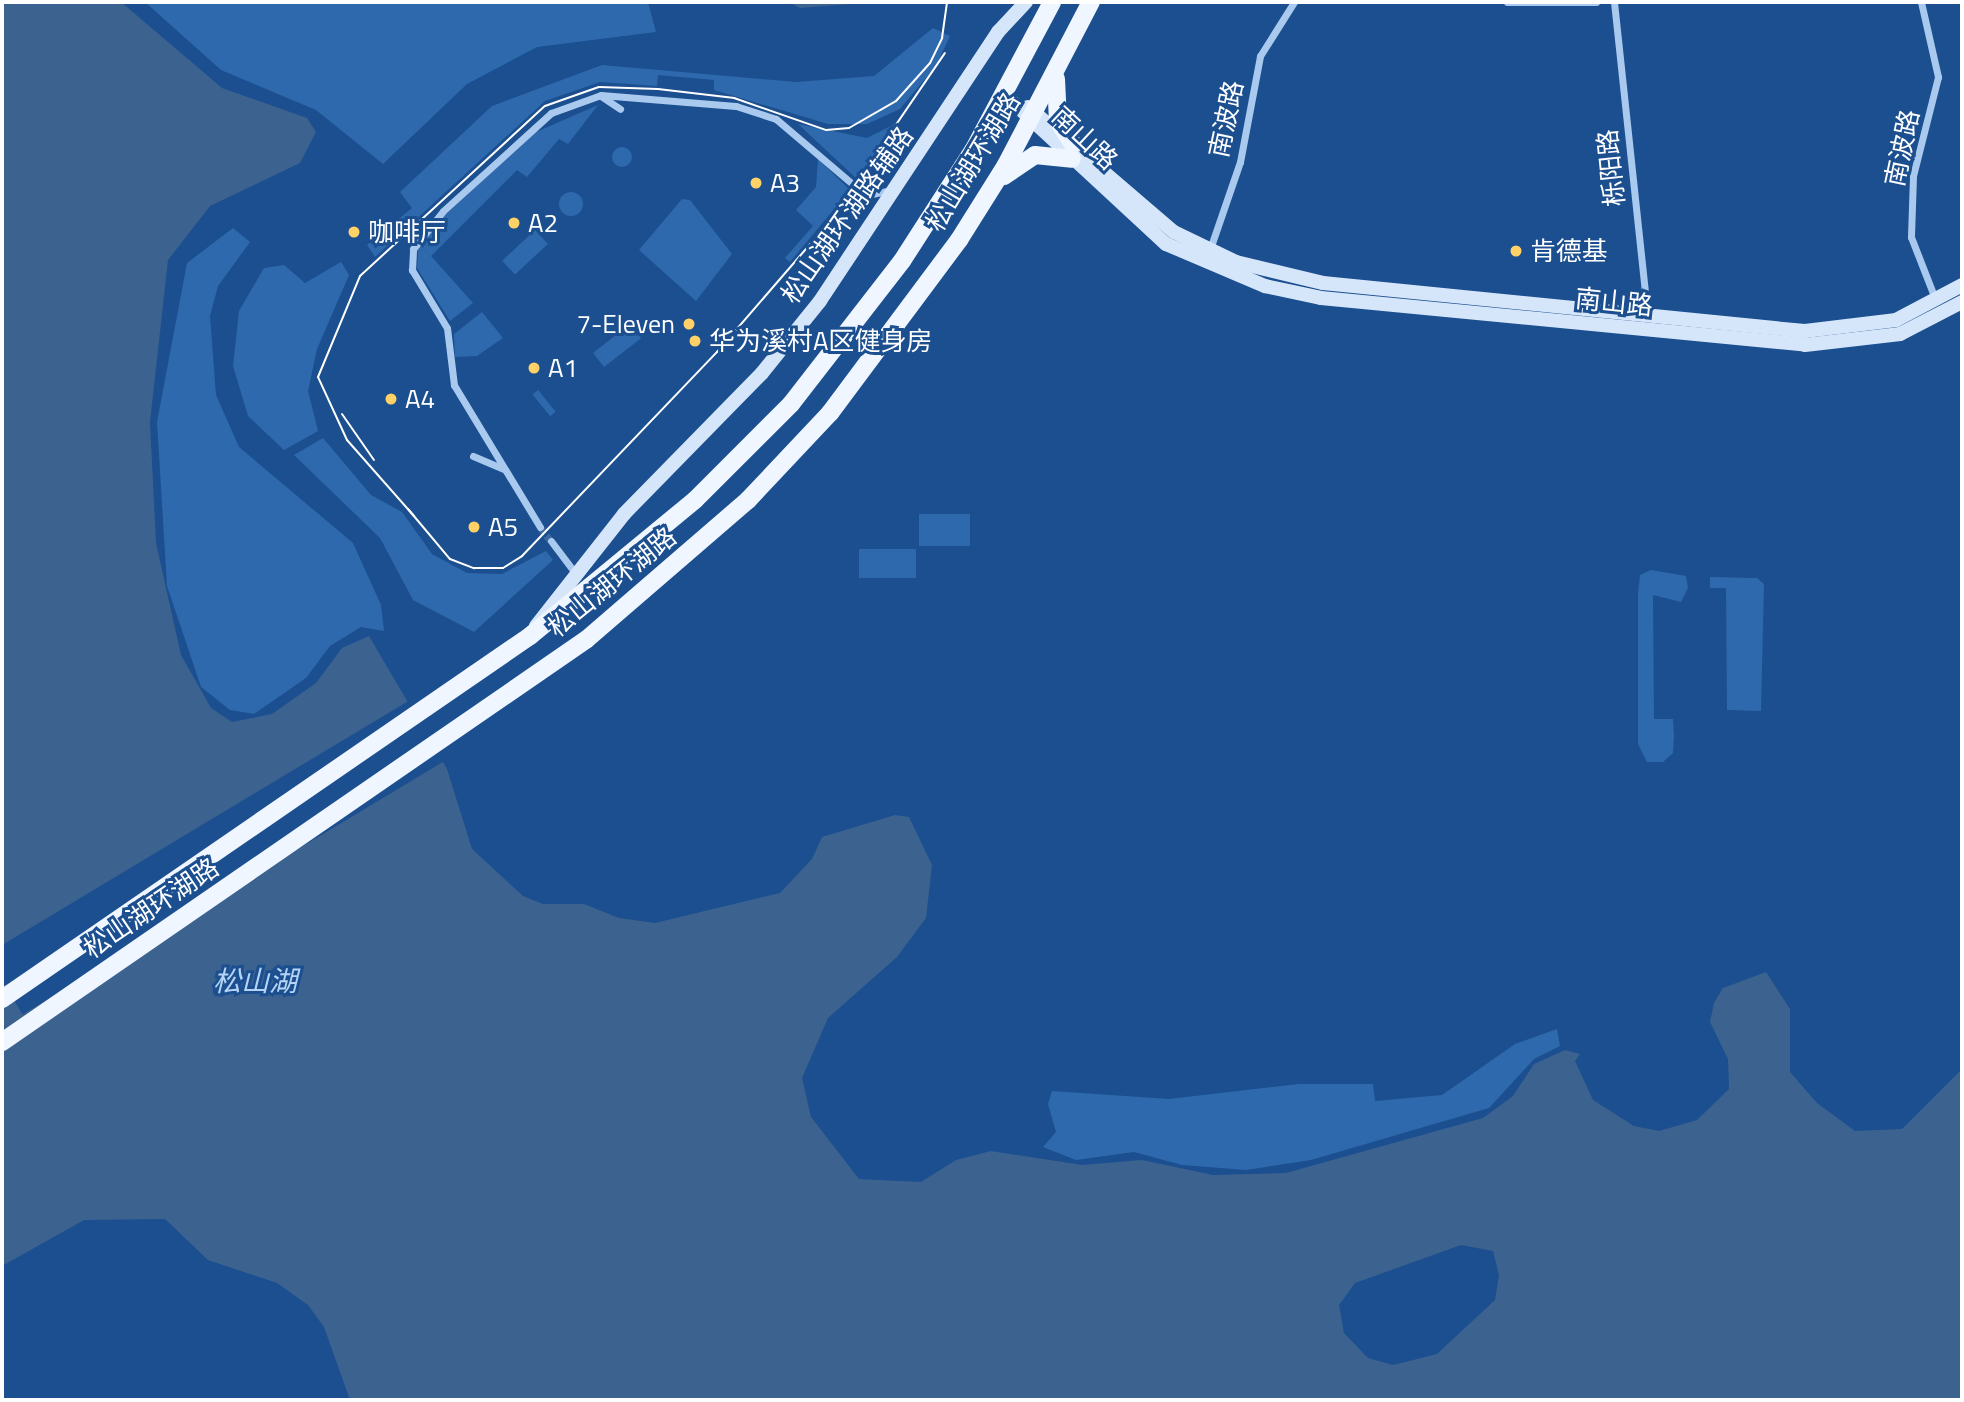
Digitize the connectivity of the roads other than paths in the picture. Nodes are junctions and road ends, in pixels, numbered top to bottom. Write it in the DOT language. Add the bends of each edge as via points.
graph roads {
  1 [pos="1026,2"];
  2 [pos="1052,2"];
  3 [pos="1091,2"];
  4 [pos="1294,2"];
  5 [pos="1507,2"];
  6 [pos="1595,2"];
  7 [pos="1614,2"];
  8 [pos="1921,2"];
  9 [pos="1059,66"];
  10 [pos="601,95"];
  11 [pos="1005,95"];
  12 [pos="620,109"];
  13 [pos="1033,115"];
  14 [pos="1073,151"];
  15 [pos="901,185"];
  16 [pos="994,185"];
  17 [pos="1209,250"];
  18 [pos="1962,285"];
  19 [pos="1937,302"];
  20 [pos="1962,302"];
  21 [pos="1647,323"];
  22 [pos="472,456"];
  23 [pos="504,469"];
  24 [pos="540,527"];
  25 [pos="551,541"];
  26 [pos="575,573"];
  27 [pos="530,636"];
  28 [pos="2,999"];
  29 [pos="2,1042"];
  1 -- 15 [label="main road, 松山湖环湖路辅路" via="998,32"];
  2 -- 11 [label="main road, 松山湖环湖路"];
  3 -- 9 [label="main road, 松山湖环湖路"];
  4 -- 17 [label="street, 南波路" via="1260,56 1240,162"];
  5 -- 6 [label="street"];
  7 -- 21 [label="street, 栎阳路"];
  8 -- 19 [label="street, 南波路" via="1938,77 1913,176 1911,237"];
  9 -- 13 [label="main road, 松山湖环湖路"];
  9 -- 14 [label="main road" via="1056,113"];
  10 -- 12 [label="street"];
  10 -- 15 [label="street" via="736,106 776,119 857,188 872,194"];
  10 -- 23 [label="street" via="551,113 532,128 443,211 413,249 412,270 447,328 454,385"];
  11 -- 13 [label="main road, 南山路"];
  11 -- 27 [label="main road, 松山湖环湖路" via="902,261 791,404 648,544"];
  13 -- 14 [label="main road, 南山路"];
  13 -- 16 [label="main road, 松山湖环湖路"];
  14 -- 16 [label="main road" via="1035,155"];
  14 -- 17 [label="main road, 南山路" via="1149,213"];
  14 -- 21 [label="main road, 南山路" via="1166,244 1265,286"];
  15 -- 26 [label="main road, 松山湖环湖路辅路" via="762,373"];
  16 -- 29 [label="main road, 松山湖环湖路" via="899,325 790,457 674,568 469,723"];
  17 -- 21 [label="main road, 南山路" via="1323,284"];
  18 -- 19 [label="main road, 南山路"];
  19 -- 21 [label="main road, 南山路" via="1896,320 1844,331"];
  20 -- 21 [label="main road, 南山路" via="1900,334 1845,345"];
  22 -- 23 [label="street"];
  23 -- 24 [label="street"];
  25 -- 26 [label="street"];
  26 -- 27 [label="main road, 松山湖环湖路辅路"];
  27 -- 28 [label="main road, 松山湖环湖路"];
}
